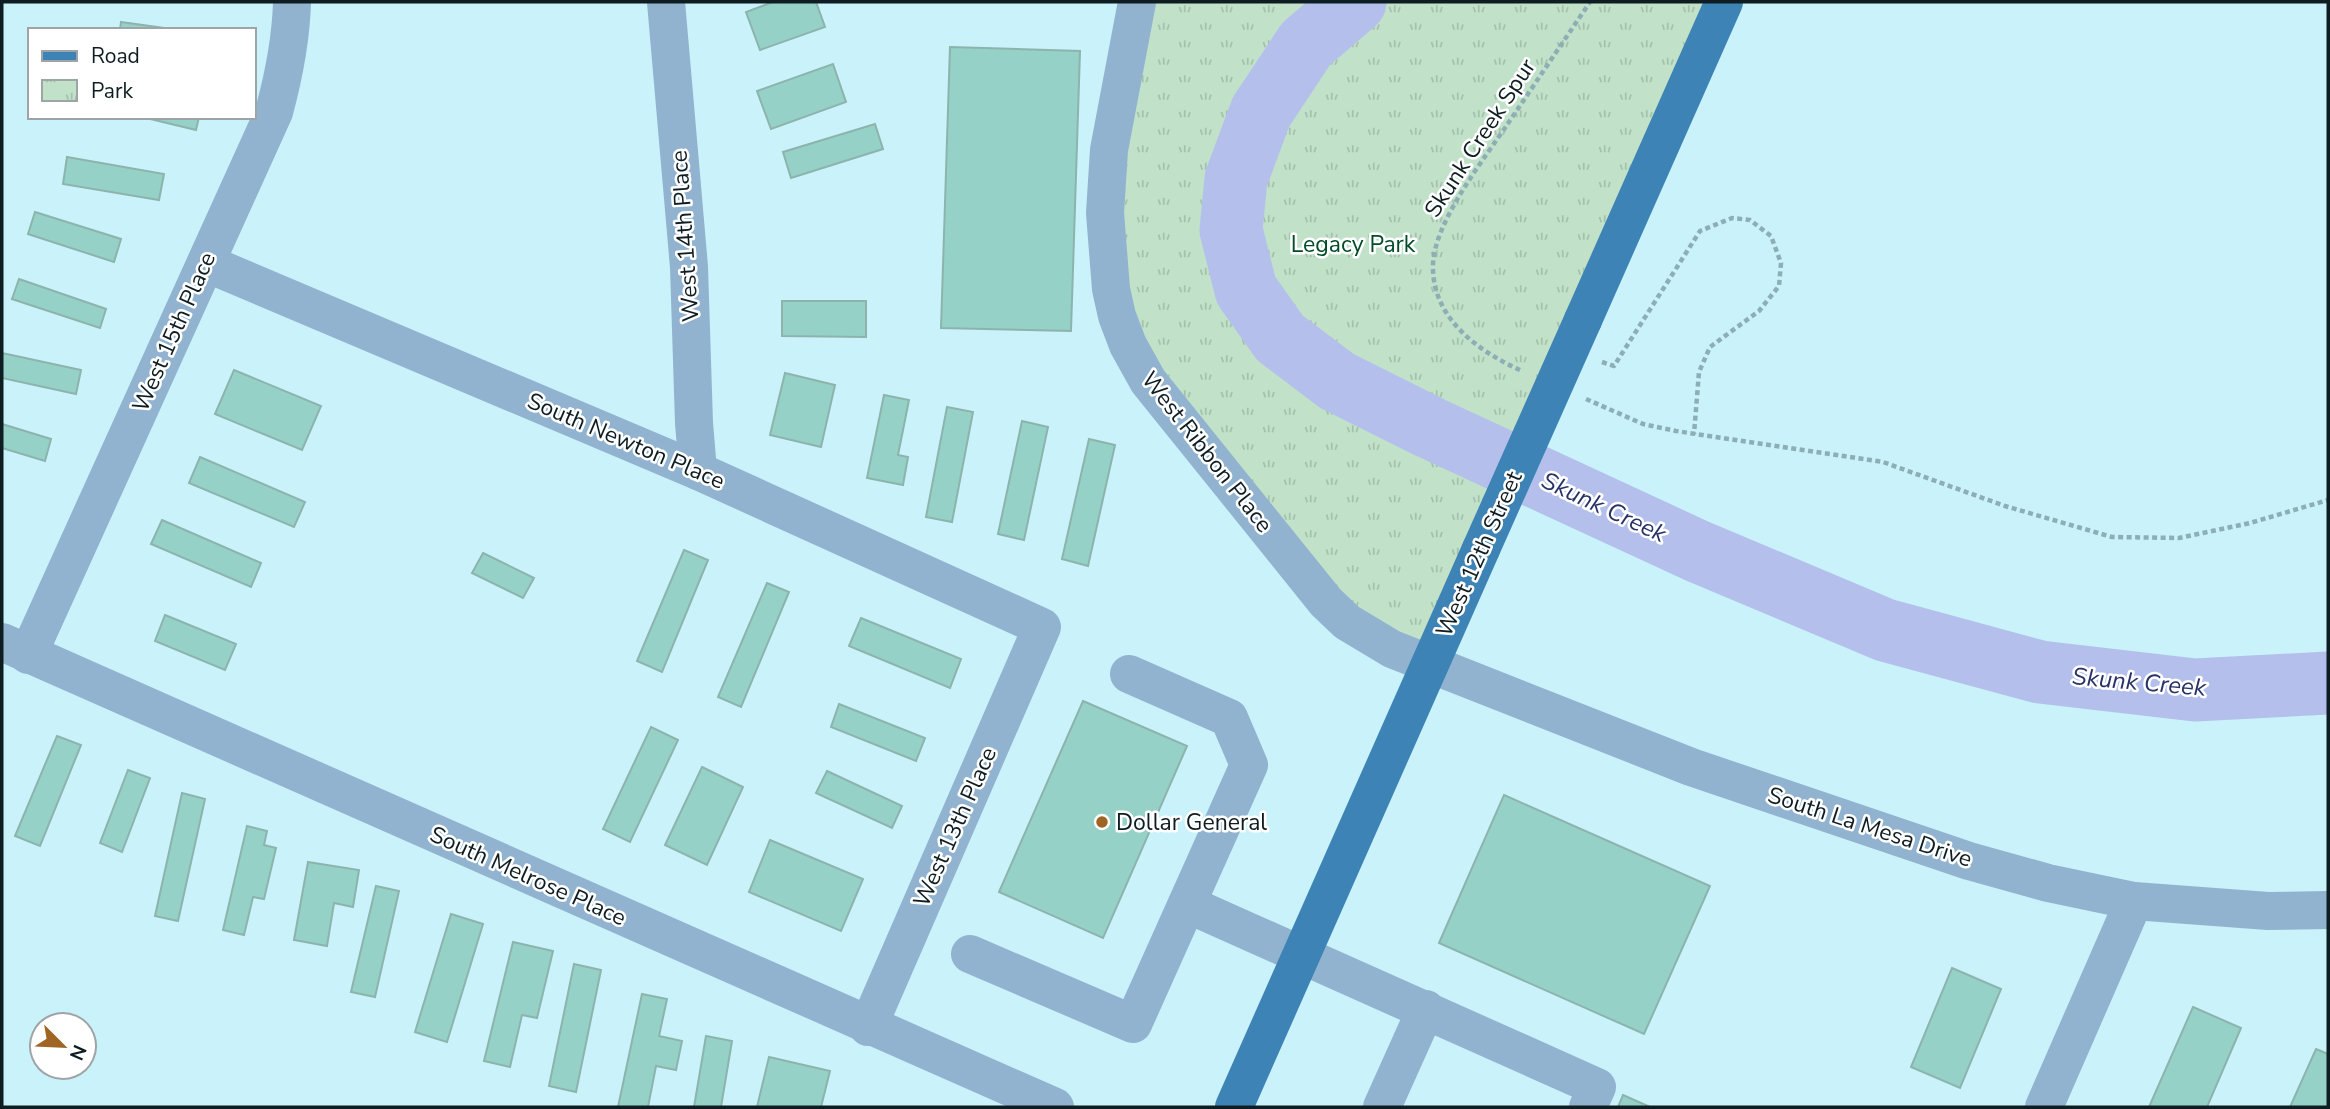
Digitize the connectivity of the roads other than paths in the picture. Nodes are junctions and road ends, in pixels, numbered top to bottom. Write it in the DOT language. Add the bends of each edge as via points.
graph roads {
  1 [pos="292,2"];
  2 [pos="666,2"];
  3 [pos="1137,2"];
  4 [pos="1724,2"];
  5 [pos="205,263"];
  6 [pos="698,471"];
  7 [pos="1042,627"];
  8 [pos="15,648"];
  9 [pos="1430,664"];
  10 [pos="1129,674"];
  11 [pos="2134,901"];
  12 [pos="1187,904"];
  13 [pos="2328,910"];
  14 [pos="970,954"];
  15 [pos="1301,956"];
  16 [pos="1426,1009"];
  17 [pos="868,1027"];
  18 [pos="1055,1107"];
  19 [pos="1234,1107"];
  20 [pos="1382,1107"];
  21 [pos="1588,1107"];
  22 [pos="2044,1107"];
  1 -- 5 [label="street, West 15th Place" via="286,66 274,112"];
  2 -- 6 [label="street, West 14th Place" via="690,267"];
  3 -- 9 [label="street, West Ribbon Place" via="1109,150 1105,214 1111,289 1128,345 1148,381 1326,602 1367,636"];
  4 -- 9 [label="main road, West 12th Street, bridge"];
  5 -- 6 [label="street, South Newton Place"];
  5 -- 8 [label="street, West 15th Place"];
  6 -- 7 [label="street, South Newton Place"];
  7 -- 17 [label="street, West 13th Place"];
  8 -- 17 [label="street, South Melrose Place"];
  9 -- 11 [label="street, South La Mesa Drive" via="1691,767 1857,824 1969,861"];
  9 -- 15 [label="main road, West 12th Street"];
  10 -- 12 [label="street" via="1229,718 1249,765"];
  11 -- 13 [label="street, South La Mesa Drive" via="2269,911"];
  11 -- 22 [label="street"];
  12 -- 14 [label="street" via="1133,1024"];
  12 -- 15 [label="street"];
  15 -- 16 [label="street"];
  15 -- 19 [label="main road, West 12th Street"];
  16 -- 20 [label="street"];
  16 -- 21 [label="street" via="1597,1087"];
  17 -- 18 [label="street, South Melrose Place"];
}
